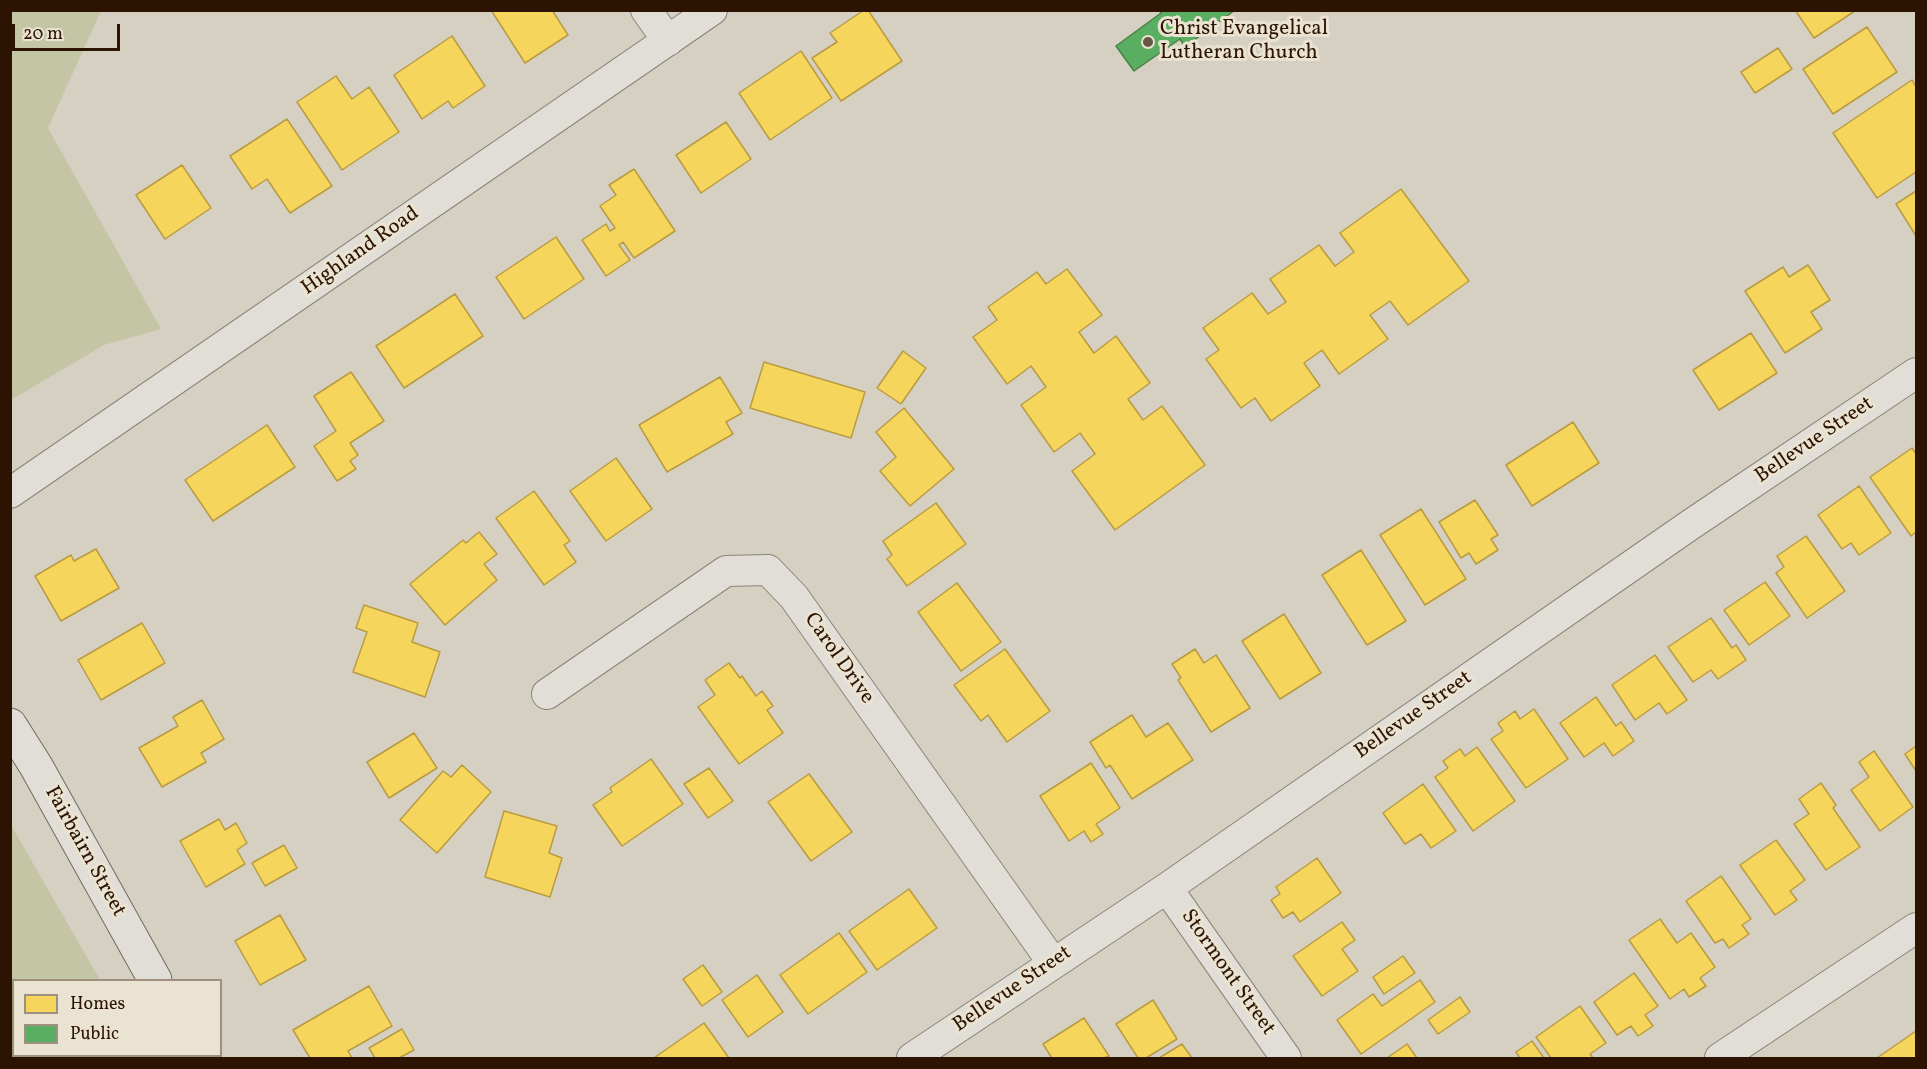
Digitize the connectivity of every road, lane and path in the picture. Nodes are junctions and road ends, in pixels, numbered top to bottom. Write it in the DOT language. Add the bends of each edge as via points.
graph roads {
  1 [pos="646,10"];
  2 [pos="712,10"];
  3 [pos="668,41"];
  4 [pos="1917,373"];
  5 [pos="10,493"];
  6 [pos="547,694"];
  7 [pos="10,725"];
  8 [pos="1167,888"];
  9 [pos="1917,928"];
  10 [pos="1053,963"];
  11 [pos="154,979"];
  12 [pos="912,1059"];
  13 [pos="1286,1059"];
  14 [pos="1720,1059"];
  1 -- 3 [label="street"];
  2 -- 3 [label="street, Highland Road"];
  3 -- 5 [label="street, Highland Road"];
  4 -- 8 [label="street, Bellevue Street" via="1690,525"];
  6 -- 10 [label="street, Carol Drive" via="726,572 768,570 794,597"];
  7 -- 11 [label="main road, Fairbairn Street"];
  8 -- 10 [label="street, Bellevue Street"];
  8 -- 13 [label="street, Stormont Street"];
  9 -- 14 [label="street"];
  10 -- 12 [label="street, Bellevue Street"];
}
